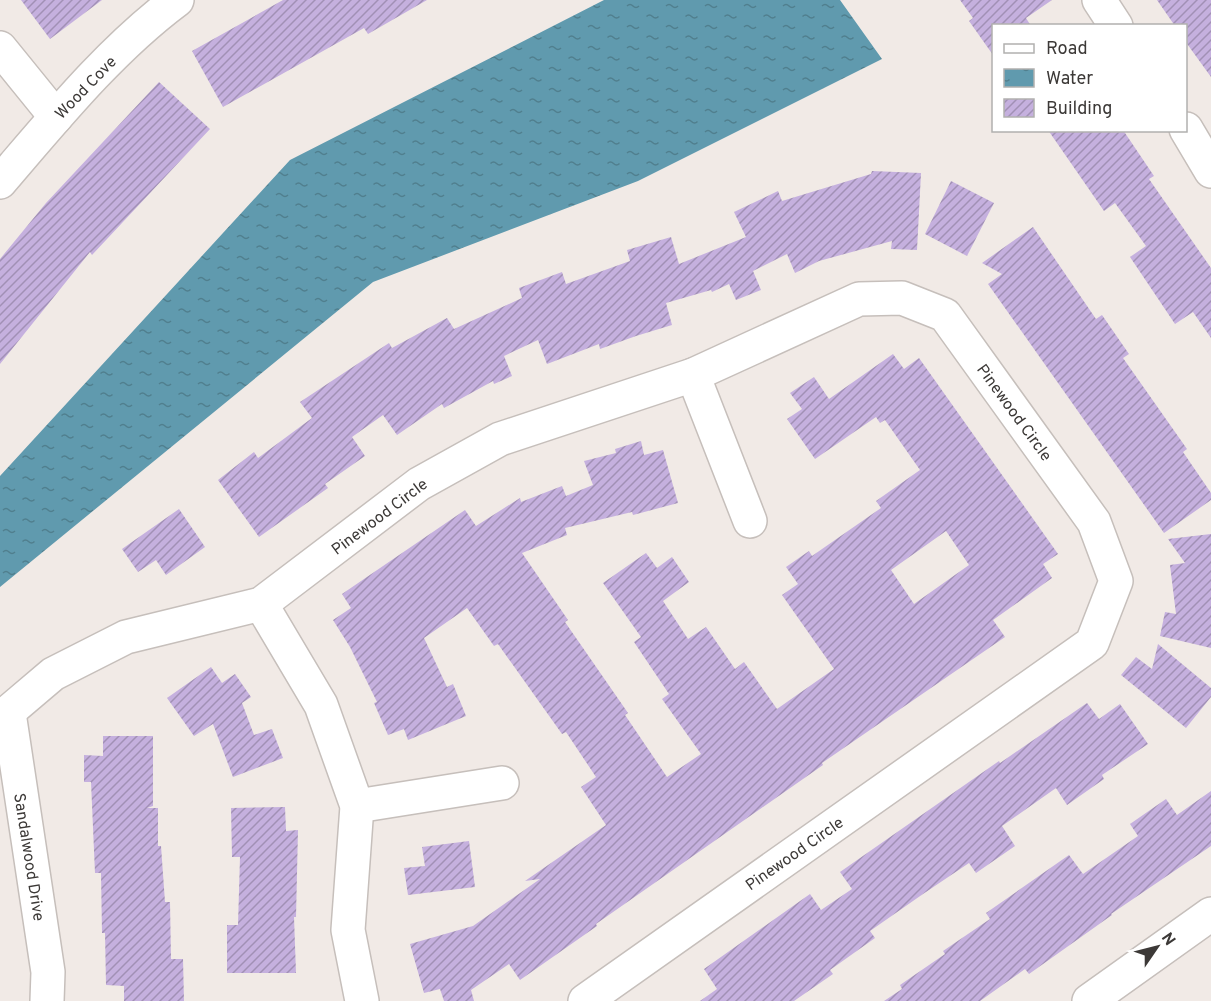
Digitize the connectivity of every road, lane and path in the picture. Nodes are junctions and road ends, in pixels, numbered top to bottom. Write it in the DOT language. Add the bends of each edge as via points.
graph roads {
  1 [pos="177,0"];
  2 [pos="1099,0"];
  3 [pos="1115,24"];
  4 [pos="0,48"];
  5 [pos="56,117"];
  6 [pos="1187,132"];
  7 [pos="1211,171"];
  8 [pos="0,182"];
  9 [pos="693,375"];
  10 [pos="750,521"];
  11 [pos="261,604"];
  12 [pos="4,716"];
  13 [pos="502,783"];
  14 [pos="357,806"];
  15 [pos="1211,914"];
  16 [pos="47,1001"];
  17 [pos="362,1001"];
  18 [pos="585,1001"];
  19 [pos="1089,1001"];
  1 -- 5 [label="street, Wood Cove" via="150,20"];
  2 -- 3 [label="street"];
  4 -- 5 [label="street"];
  5 -- 8 [label="street, Wood Cove"];
  6 -- 7 [label="street"];
  9 -- 10 [label="street"];
  9 -- 11 [label="street, Pinewood Circle" via="500,439 419,484"];
  9 -- 18 [label="street, Pinewood Circle" via="859,299 902,298 945,315 1094,522 1116,581 1092,643"];
  11 -- 12 [label="street, Pinewood Circle" via="126,637 52,674"];
  11 -- 14 [label="street" via="321,705"];
  12 -- 16 [label="street, Sandalwood Drive" via="48,972"];
  13 -- 14 [label="street"];
  14 -- 17 [label="street" via="348,930"];
  15 -- 19 [label="street"];
}
